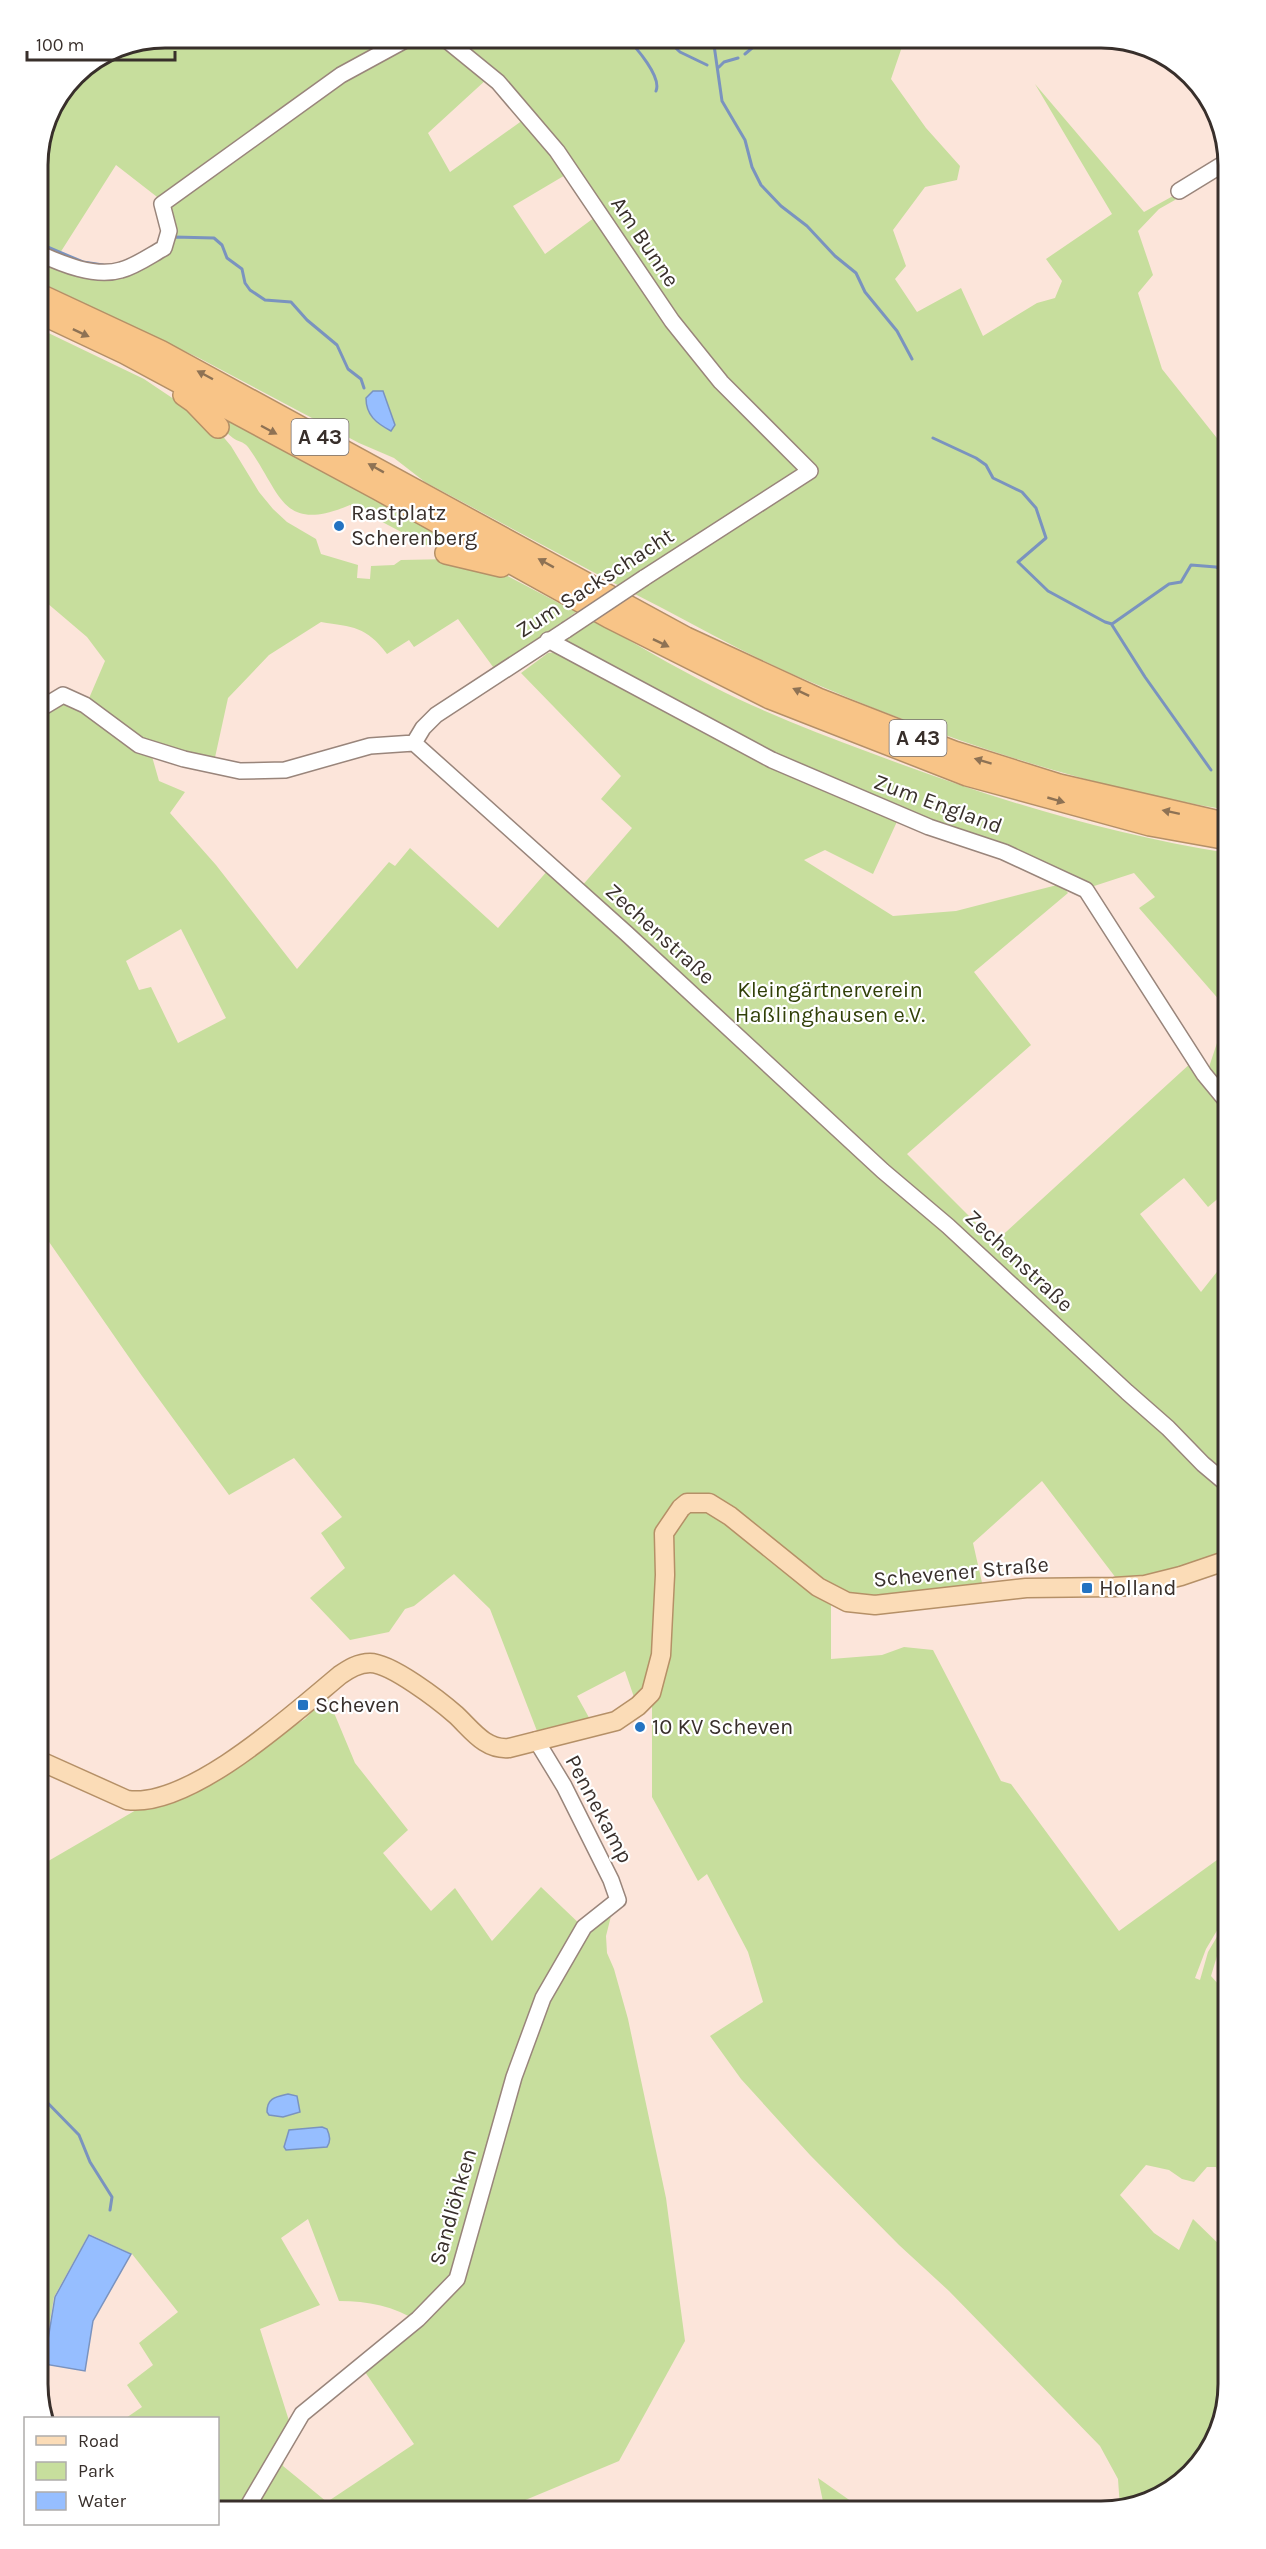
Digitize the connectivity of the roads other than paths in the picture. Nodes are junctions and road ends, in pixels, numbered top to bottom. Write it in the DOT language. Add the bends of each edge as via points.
graph roads {
  1 [pos="391,48"];
  2 [pos="456,48"];
  3 [pos="1218,167"];
  4 [pos="1179,191"];
  5 [pos="48,257"];
  6 [pos="48,299"];
  7 [pos="48,317"];
  8 [pos="125,353"];
  9 [pos="218,427"];
  10 [pos="810,471"];
  11 [pos="446,553"];
  12 [pos="539,579"];
  13 [pos="548,640"];
  14 [pos="48,704"];
  15 [pos="414,743"];
  16 [pos="1218,822"];
  17 [pos="1218,837"];
  18 [pos="1218,1091"];
  19 [pos="1218,1477"];
  20 [pos="1218,1563"];
  21 [pos="536,1740"];
  22 [pos="48,1764"];
  23 [pos="618,1900"];
  24 [pos="251,2501"];
  1 -- 5 [label="street" via="341,75 162,204 169,231 164,248 121,271 79,268"];
  2 -- 10 [label="street, Am Bunne" via="498,82 557,151 672,321 721,382"];
  3 -- 4 [label="street"];
  16 -- 6 [label="highway, A 43, one-way" via="1059,785 954,752 818,699 676,632 160,351"];
  7 -- 8 [label="highway, A 43, one-way"];
  8 -- 9 [label="highway" via="194,402"];
  8 -- 12 [label="highway, A 43, one-way"];
  10 -- 13 [label="street, Zum Sackschacht, bridge"];
  11 -- 12 [label="highway"];
  12 -- 17 [label="highway, A 43, one-way" via="770,698 967,775 1150,825"];
  13 -- 15 [label="street, Zum Sackschacht" via="436,715"];
  13 -- 18 [label="street, Zum England" via="772,760 929,827 1004,852 1086,890"];
  14 -- 15 [label="street" via="63,695 85,705 139,745 240,771 285,770 370,746"];
  15 -- 19 [label="street, Zechenstraße" via="948,1226"];
  20 -- 21 [label="main road, Schevener Straße" via="1133,1586 1026,1588 875,1605 847,1602 818,1587 710,1503 687,1503 664,1533 661,1655 651,1693 616,1721"];
  21 -- 22 [label="main road, Schevener Straße" via="501,1749 490,1745 443,1704 375,1664 355,1666 340,1675 250,1747 162,1798 127,1800"];
  21 -- 23 [label="street, Pennekamp" via="564,1786"];
  23 -- 24 [label="street, Sandlöhken" via="584,1927 543,1998 514,2077 458,2279 418,2319 302,2414"];
}
